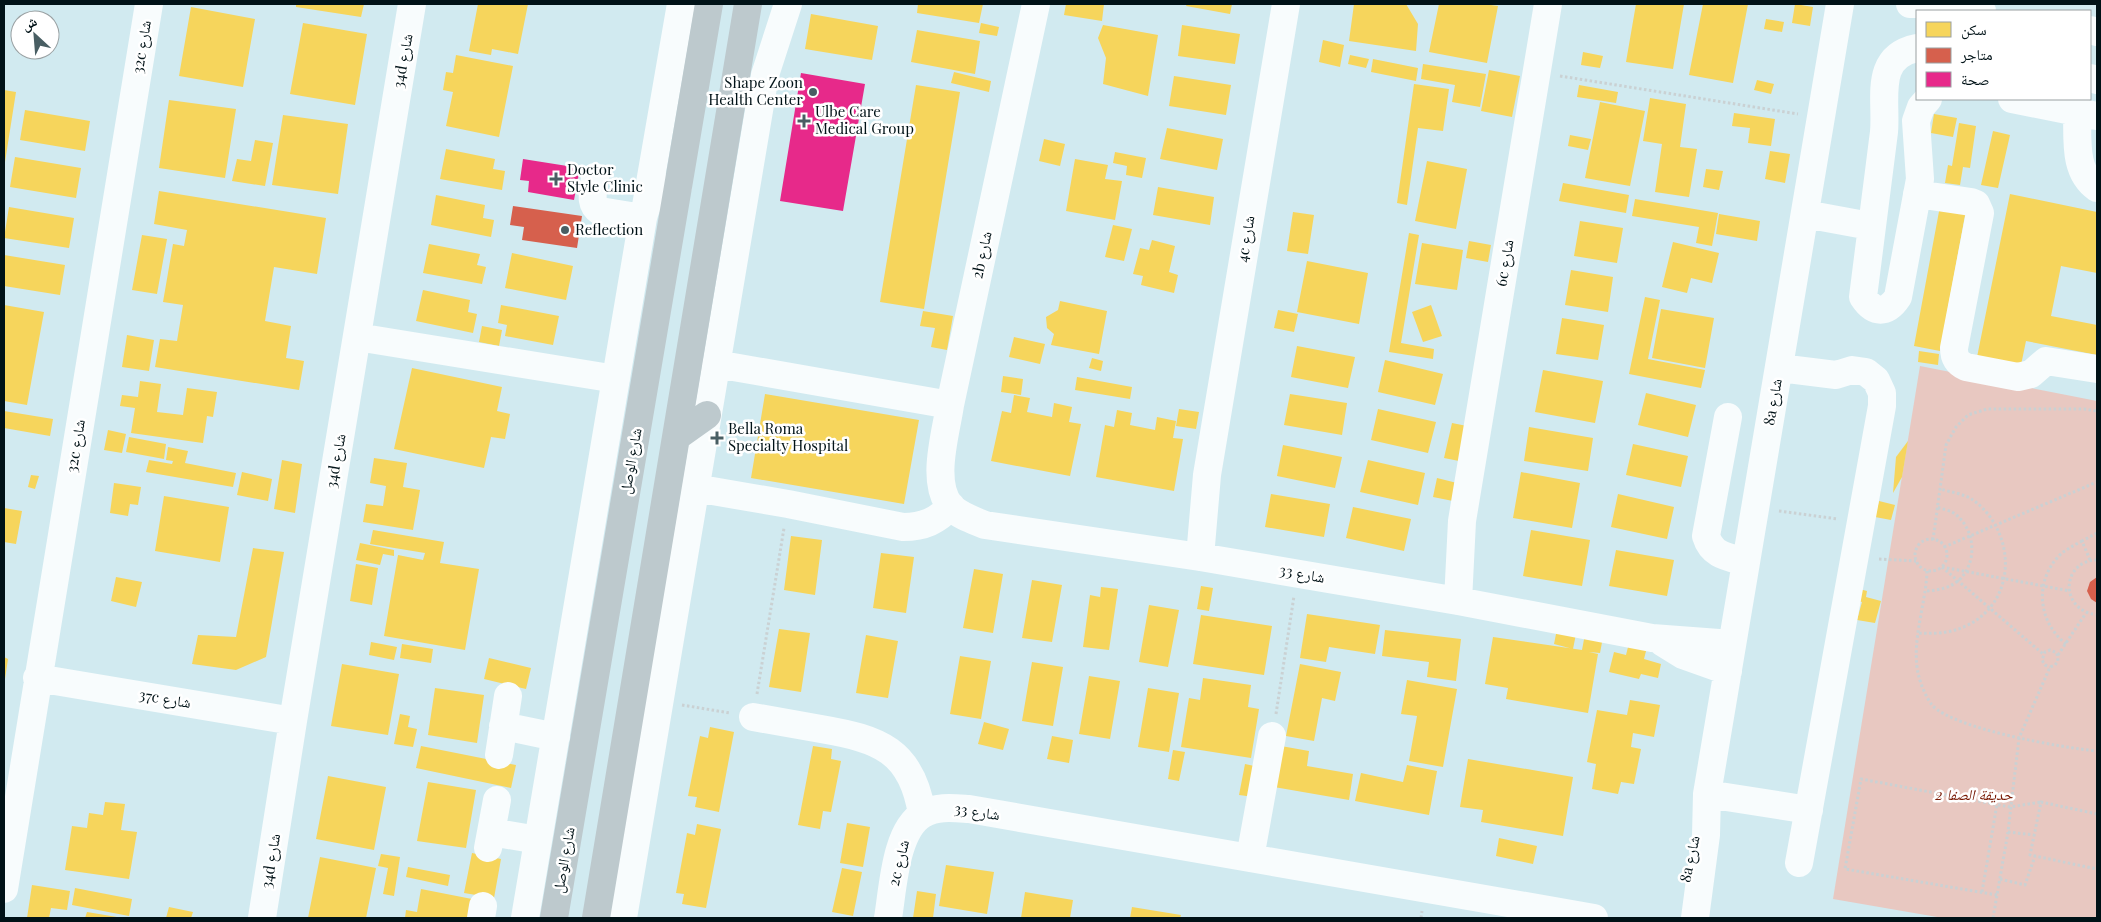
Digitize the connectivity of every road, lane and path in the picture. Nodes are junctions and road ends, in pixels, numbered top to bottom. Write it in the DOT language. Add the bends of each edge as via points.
graph roads {
  1 [pos="149,4"];
  2 [pos="412,4"];
  3 [pos="681,4"];
  4 [pos="709,4"];
  5 [pos="748,4"];
  6 [pos="788,4"];
  7 [pos="1036,4"];
  8 [pos="1286,4"];
  9 [pos="1548,4"];
  10 [pos="1840,4"];
  11 [pos="1910,4"];
  12 [pos="1943,4"];
  13 [pos="1976,10"];
  14 [pos="1916,48"];
  15 [pos="1537,73"];
  16 [pos="1927,100"];
  17 [pos="2017,100"];
  18 [pos="2087,114"];
  19 [pos="1821,118"];
  20 [pos="595,177"];
  21 [pos="678,186"];
  22 [pos="2097,188"];
  23 [pos="1917,194"];
  24 [pos="644,212"];
  25 [pos="1805,214"];
  26 [pos="1870,226"];
  27 [pos="357,338"];
  28 [pos="1781,358"];
  29 [pos="716,364"];
  30 [pos="2097,369"];
  31 [pos="616,379"];
  32 [pos="950,405"];
  33 [pos="2097,411"];
  34 [pos="707,415"];
  35 [pos="1728,417"];
  36 [pos="676,436"];
  37 [pos="2097,482"];
  38 [pos="695,488"];
  39 [pos="1940,489"];
  40 [pos="788,504"];
  41 [pos="951,506"];
  42 [pos="1756,507"];
  43 [pos="1937,507"];
  44 [pos="1860,522"];
  45 [pos="1996,524"];
  46 [pos="2097,533"];
  47 [pos="1971,536"];
  48 [pos="1933,540"];
  49 [pos="2082,541"];
  50 [pos="1944,547"];
  51 [pos="1189,555"];
  52 [pos="1854,558"];
  53 [pos="2090,560"];
  54 [pos="2097,560"];
  55 [pos="1916,561"];
  56 [pos="1746,562"];
  57 [pos="1942,567"];
  58 [pos="1927,571"];
  59 [pos="1966,572"];
  60 [pos="1298,574"];
  61 [pos="2004,580"];
  62 [pos="1958,581"];
  63 [pos="2042,586"];
  64 [pos="1927,591"];
  65 [pos="2070,591"];
  66 [pos="1448,599"];
  67 [pos="1989,608"];
  68 [pos="2086,613"];
  69 [pos="2097,615"];
  70 [pos="1919,633"];
  71 [pos="1656,639"];
  72 [pos="1732,644"];
  73 [pos="2066,644"];
  74 [pos="2043,654"];
  75 [pos="2058,655"];
  76 [pos="2050,667"];
  77 [pos="1728,671"];
  78 [pos="37,678"];
  79 [pos="508,696"];
  80 [pos="659,701"];
  81 [pos="753,717"];
  82 [pos="293,721"];
  83 [pos="503,726"];
  84 [pos="556,736"];
  85 [pos="1272,736"];
  86 [pos="2020,738"];
  87 [pos="2097,751"];
  88 [pos="499,755"];
  89 [pos="1708,790"];
  90 [pos="497,800"];
  91 [pos="2041,802"];
  92 [pos="1810,803"];
  93 [pos="1997,804"];
  94 [pos="2010,807"];
  95 [pos="922,814"];
  96 [pos="2097,814"];
  97 [pos="2008,832"];
  98 [pos="2034,836"];
  99 [pos="538,840"];
  100 [pos="2035,856"];
  101 [pos="1250,858"];
  102 [pos="1799,863"];
  103 [pos="2097,869"];
  104 [pos="2000,879"];
  105 [pos="4,889"];
  106 [pos="1982,892"];
  107 [pos="1996,895"];
  108 [pos="262,918"];
  109 [pos="525,918"];
  110 [pos="554,918"];
  111 [pos="596,918"];
  112 [pos="623,918"];
  113 [pos="888,918"];
  114 [pos="1594,918"];
  115 [pos="1678,918"];
  116 [pos="1695,918"];
  117 [pos="1993,918"];
  1 -- 78 [label="street, 32c شارع"];
  2 -- 27 [label="street, 34d شارع"];
  3 -- 24 [label="street"];
  4 -- 21 [label="main road, شارع الوصل"];
  5 -- 36 [label="main road"];
  6 -- 29 [label="street" via="765,75"];
  7 -- 32 [label="street, 2b شارع"];
  8 -- 51 [label="street, 4c شارع" via="1207,475 1200,490"];
  9 -- 15 [label="street, 6c شارع"];
  10 -- 19 [label="street, 8a شارع"];
  11 -- 12 [label="street"];
  12 -- 13 [label="street"];
  14 -- 26 [label="street" via="1894,59 1886,74 1884,132"];
  15 -- 19 [label="path"];
  15 -- 66 [label="street, 6c شارع" via="1462,522 1452,544"];
  16 -- 23 [label="street" via="1916,121 1920,164"];
  17 -- 18 [label="street"];
  18 -- 22 [label="street" via="2080,165 2089,182"];
  19 -- 25 [label="street, 8a شارع"];
  20 -- 24 [label="street" via="592,199 600,211"];
  21 -- 24 [label="street" via="665,188 654,195"];
  21 -- 110 [label="main road, شارع الوصل"];
  23 -- 26 [label="street" via="1898,297 1892,307 1880,310 1869,307 1863,298"];
  23 -- 30 [label="street" via="1971,202 1979,209 1980,218 1954,348 1956,360 1966,367 2018,377 2031,374 2046,361"];
  24 -- 31 [label="street"];
  25 -- 26 [label="street"];
  25 -- 28 [label="street, 8a شارع"];
  27 -- 31 [label="street"];
  27 -- 82 [label="street, 34d شارع"];
  28 -- 42 [label="street, 8a شارع"];
  28 -- 44 [label="street" via="1844,361 1852,370 1866,372 1876,380 1882,393 1882,406"];
  29 -- 32 [label="street"];
  29 -- 34 [label="street"];
  31 -- 84 [label="street"];
  32 -- 41 [label="street, 2b شارع" via="940,468 942,488"];
  33 -- 39 [label="path" via="1988,409 1968,415 1946,444"];
  34 -- 36 [label="main road"];
  34 -- 38 [label="street"];
  35 -- 56 [label="street" via="1706,536 1716,553"];
  36 -- 111 [label="main road"];
  37 -- 45 [label="path"];
  38 -- 40 [label="street"];
  38 -- 80 [label="street"];
  39 -- 43 [label="path"];
  39 -- 45 [label="path" via="1972,500"];
  40 -- 41 [label="street" via="903,527 930,523"];
  40 -- 81 [label="path"];
  41 -- 51 [label="street, شارع 33" via="967,518 985,525"];
  42 -- 44 [label="path"];
  42 -- 56 [label="street, 8a شارع"];
  43 -- 47 [label="path" via="1952,512"];
  43 -- 48 [label="path"];
  44 -- 52 [label="street"];
  45 -- 47 [label="path"];
  45 -- 61 [label="path" via="2006,551"];
  46 -- 49 [label="path"];
  47 -- 50 [label="path"];
  47 -- 59 [label="path" via="1972,554"];
  48 -- 50 [label="path"];
  48 -- 55 [label="path" via="1924,541 1917,547"];
  49 -- 53 [label="path"];
  49 -- 63 [label="path" via="2057,558"];
  50 -- 57 [label="path" via="1946,557"];
  51 -- 60 [label="street, شارع 33"];
  52 -- 55 [label="path"];
  52 -- 92 [label="street"];
  53 -- 54 [label="path"];
  53 -- 65 [label="path" via="2074,572"];
  55 -- 58 [label="path"];
  56 -- 72 [label="street, 8a شارع"];
  57 -- 58 [label="path"];
  57 -- 59 [label="path"];
  57 -- 62 [label="path"];
  58 -- 64 [label="path"];
  59 -- 61 [label="path"];
  59 -- 62 [label="path"];
  60 -- 66 [label="street, شارع 33"];
  60 -- 85 [label="path"];
  61 -- 63 [label="path"];
  61 -- 67 [label="path"];
  62 -- 64 [label="path"];
  62 -- 67 [label="path"];
  63 -- 65 [label="path"];
  63 -- 73 [label="path" via="2042,605 2047,621 2056,636"];
  64 -- 70 [label="path"];
  65 -- 68 [label="path" via="2072,600"];
  66 -- 71 [label="street, شارع 33"];
  67 -- 70 [label="path" via="1969,625 1945,634"];
  67 -- 74 [label="path"];
  68 -- 69 [label="path"];
  68 -- 73 [label="path"];
  70 -- 86 [label="path" via="1919,678 1933,705 1955,719"];
  71 -- 72 [label="street, شارع 33"];
  71 -- 77 [label="street, شارع 33" via="1683,656"];
  72 -- 77 [label="street, 8a شارع"];
  73 -- 75 [label="path"];
  74 -- 75 [label="path" via="2050,650"];
  74 -- 76 [label="path" via="2043,662"];
  75 -- 76 [label="path" via="2057,663"];
  76 -- 86 [label="path"];
  77 -- 89 [label="street, 8a شارع"];
  78 -- 82 [label="street, 37c شارع"];
  78 -- 105 [label="street, 32c شارع"];
  79 -- 83 [label="street"];
  80 -- 81 [label="path"];
  80 -- 112 [label="street"];
  81 -- 95 [label="street" via="855,735 876,743 895,755 910,772 919,793"];
  82 -- 108 [label="street, 34d شارع"];
  83 -- 84 [label="street"];
  83 -- 88 [label="street"];
  84 -- 99 [label="street"];
  85 -- 101 [label="street"];
  86 -- 87 [label="path"];
  86 -- 94 [label="path"];
  89 -- 92 [label="street"];
  89 -- 115 [label="street, 8a شارع"];
  89 -- 116 [label="street, 8a شارع" via="1706,835"];
  90 -- 99 [label="street" via="489,840"];
  91 -- 94 [label="path"];
  91 -- 96 [label="path"];
  91 -- 98 [label="path"];
  92 -- 102 [label="street"];
  93 -- 94 [label="path"];
  93 -- 106 [label="path"];
  93 -- 106 [label="path" via="1861,779 1845,869"];
  94 -- 97 [label="path"];
  95 -- 101 [label="street, شارع 33" via="944,807 969,809"];
  95 -- 113 [label="street, 2c شارع" via="906,831 898,855"];
  97 -- 98 [label="path"];
  97 -- 104 [label="path"];
  98 -- 100 [label="path" via="2030,855"];
  99 -- 109 [label="street"];
  100 -- 103 [label="path"];
  100 -- 104 [label="path" via="2025,885"];
  101 -- 114 [label="street, شارع 33"];
  104 -- 107 [label="path"];
  106 -- 107 [label="path"];
  107 -- 117 [label="path"];
}
